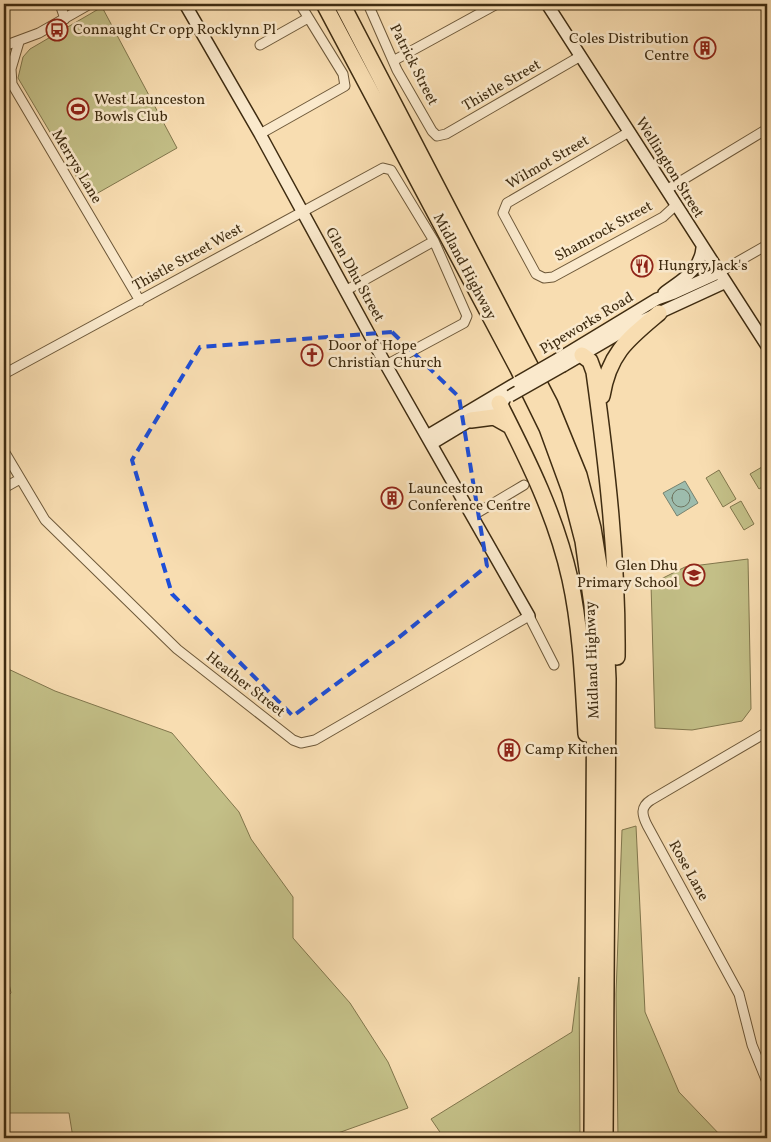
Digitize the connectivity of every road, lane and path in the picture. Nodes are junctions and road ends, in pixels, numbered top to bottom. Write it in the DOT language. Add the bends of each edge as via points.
graph roads {
  1 [pos="60,4"];
  2 [pos="90,4"];
  3 [pos="185,4"];
  4 [pos="300,4"];
  5 [pos="324,4"];
  6 [pos="342,4"];
  7 [pos="368,4"];
  8 [pos="497,4"];
  9 [pos="547,4"];
  10 [pos="308,18"];
  11 [pos="65,19"];
  12 [pos="19,42"];
  13 [pos="260,45"];
  14 [pos="4,46"];
  15 [pos="580,57"];
  16 [pos="393,61"];
  17 [pos="767,129"];
  18 [pos="629,132"];
  19 [pos="260,134"];
  20 [pos="437,136"];
  21 [pos="666,190"];
  22 [pos="675,206"];
  23 [pos="302,211"];
  24 [pos="434,241"];
  25 [pos="767,245"];
  26 [pos="702,248"];
  27 [pos="544,278"];
  28 [pos="721,278"];
  29 [pos="345,291"];
  30 [pos="140,301"];
  31 [pos="656,305"];
  32 [pos="766,342"];
  33 [pos="582,354"];
  34 [pos="560,362"];
  35 [pos="386,365"];
  36 [pos="4,374"];
  37 [pos="503,396"];
  38 [pos="471,420"];
  39 [pos="601,422"];
  40 [pos="513,429"];
  41 [pos="429,440"];
  42 [pos="4,451"];
  43 [pos="20,479"];
  44 [pos="524,485"];
  45 [pos="4,488"];
  46 [pos="472,516"];
  47 [pos="529,616"];
  48 [pos="554,664"];
  49 [pos="767,732"];
  50 [pos="593,868"];
  51 [pos="607,906"];
  52 [pos="767,1082"];
  53 [pos="592,1138"];
  54 [pos="605,1138"];
  1 -- 11 [label="street"];
  2 -- 11 [label="street"];
  3 -- 19 [label="main road, Glen Dhu Street"];
  4 -- 10 [label="street"];
  5 -- 50 [label="highway, Midland Highway" via="518,368 547,428 570,492 585,555 594,627"];
  6 -- 51 [label="highway, Midland Highway" via="550,404 587,501 602,575 607,643"];
  7 -- 16 [label="street, Patrick Street"];
  8 -- 16 [label="street"];
  9 -- 15 [label="main road, Wellington Street"];
  10 -- 13 [label="street"];
  10 -- 19 [label="street" via="342,74 345,86"];
  11 -- 12 [label="street"];
  12 -- 14 [label="street"];
  12 -- 30 [label="street, Merrys Lane" via="11,69 12,84"];
  15 -- 18 [label="main road, Wellington Street"];
  15 -- 20 [label="street, Thistle Street" via="446,134"];
  16 -- 20 [label="street, Patrick Street"];
  17 -- 21 [label="street"];
  18 -- 21 [label="main road, Wellington Street"];
  18 -- 27 [label="street, Wilmot Street" via="503,208 536,274"];
  19 -- 23 [label="main road, Glen Dhu Street"];
  21 -- 22 [label="main road, Wellington Street"];
  22 -- 26 [label="main road, Wellington Street"];
  22 -- 27 [label="street, Shamrock Street" via="663,217 616,243 553,277"];
  23 -- 24 [label="street, Thistle Street West" via="374,171 386,168"];
  23 -- 29 [label="main road, Glen Dhu Street"];
  23 -- 30 [label="street, Thistle Street West"];
  24 -- 29 [label="street"];
  24 -- 35 [label="street" via="466,312 466,320"];
  25 -- 28 [label="street, Pipeworks Road"];
  26 -- 28 [label="main road, Wellington Street"];
  26 -- 31 [label="main road" via="695,268"];
  28 -- 31 [label="main road, Pipeworks Road"];
  28 -- 32 [label="main road, Wellington Street"];
  29 -- 35 [label="main road, Glen Dhu Street"];
  30 -- 36 [label="street, Thistle Street West"];
  31 -- 33 [label="main road, Pipeworks Road"];
  31 -- 34 [label="main road, Pipeworks Road"];
  31 -- 39 [label="highway" via="613,358 604,385"];
  33 -- 34 [label="main road, Pipeworks Road"];
  33 -- 39 [label="highway" via="593,367"];
  34 -- 37 [label="main road, Pipeworks Road, bridge"];
  34 -- 37 [label="main road, Pipeworks Road, bridge" via="518,382"];
  35 -- 41 [label="main road, Glen Dhu Street"];
  37 -- 38 [label="main road, Pipeworks Road"];
  37 -- 40 [label="highway"];
  37 -- 41 [label="main road, Pipeworks Road"];
  38 -- 40 [label="highway" via="494,417"];
  38 -- 41 [label="main road, Pipeworks Road"];
  39 -- 51 [label="highway" via="612,523 617,618 614,797"];
  40 -- 50 [label="highway" via="549,508 575,605"];
  41 -- 46 [label="main road, Glen Dhu Street"];
  42 -- 43 [label="street, Heather Street"];
  43 -- 45 [label="street"];
  43 -- 47 [label="street, Heather Street" via="46,520 164,638 301,743 314,740"];
  44 -- 46 [label="street"];
  46 -- 47 [label="main road, Glen Dhu Street"];
  47 -- 48 [label="street, Glen Dhu Street"];
  49 -- 52 [label="street, Rose Lane" via="647,802 642,812 739,994 752,1045"];
  50 -- 53 [label="highway, Midland Highway"];
  51 -- 54 [label="highway, Midland Highway"];
}
